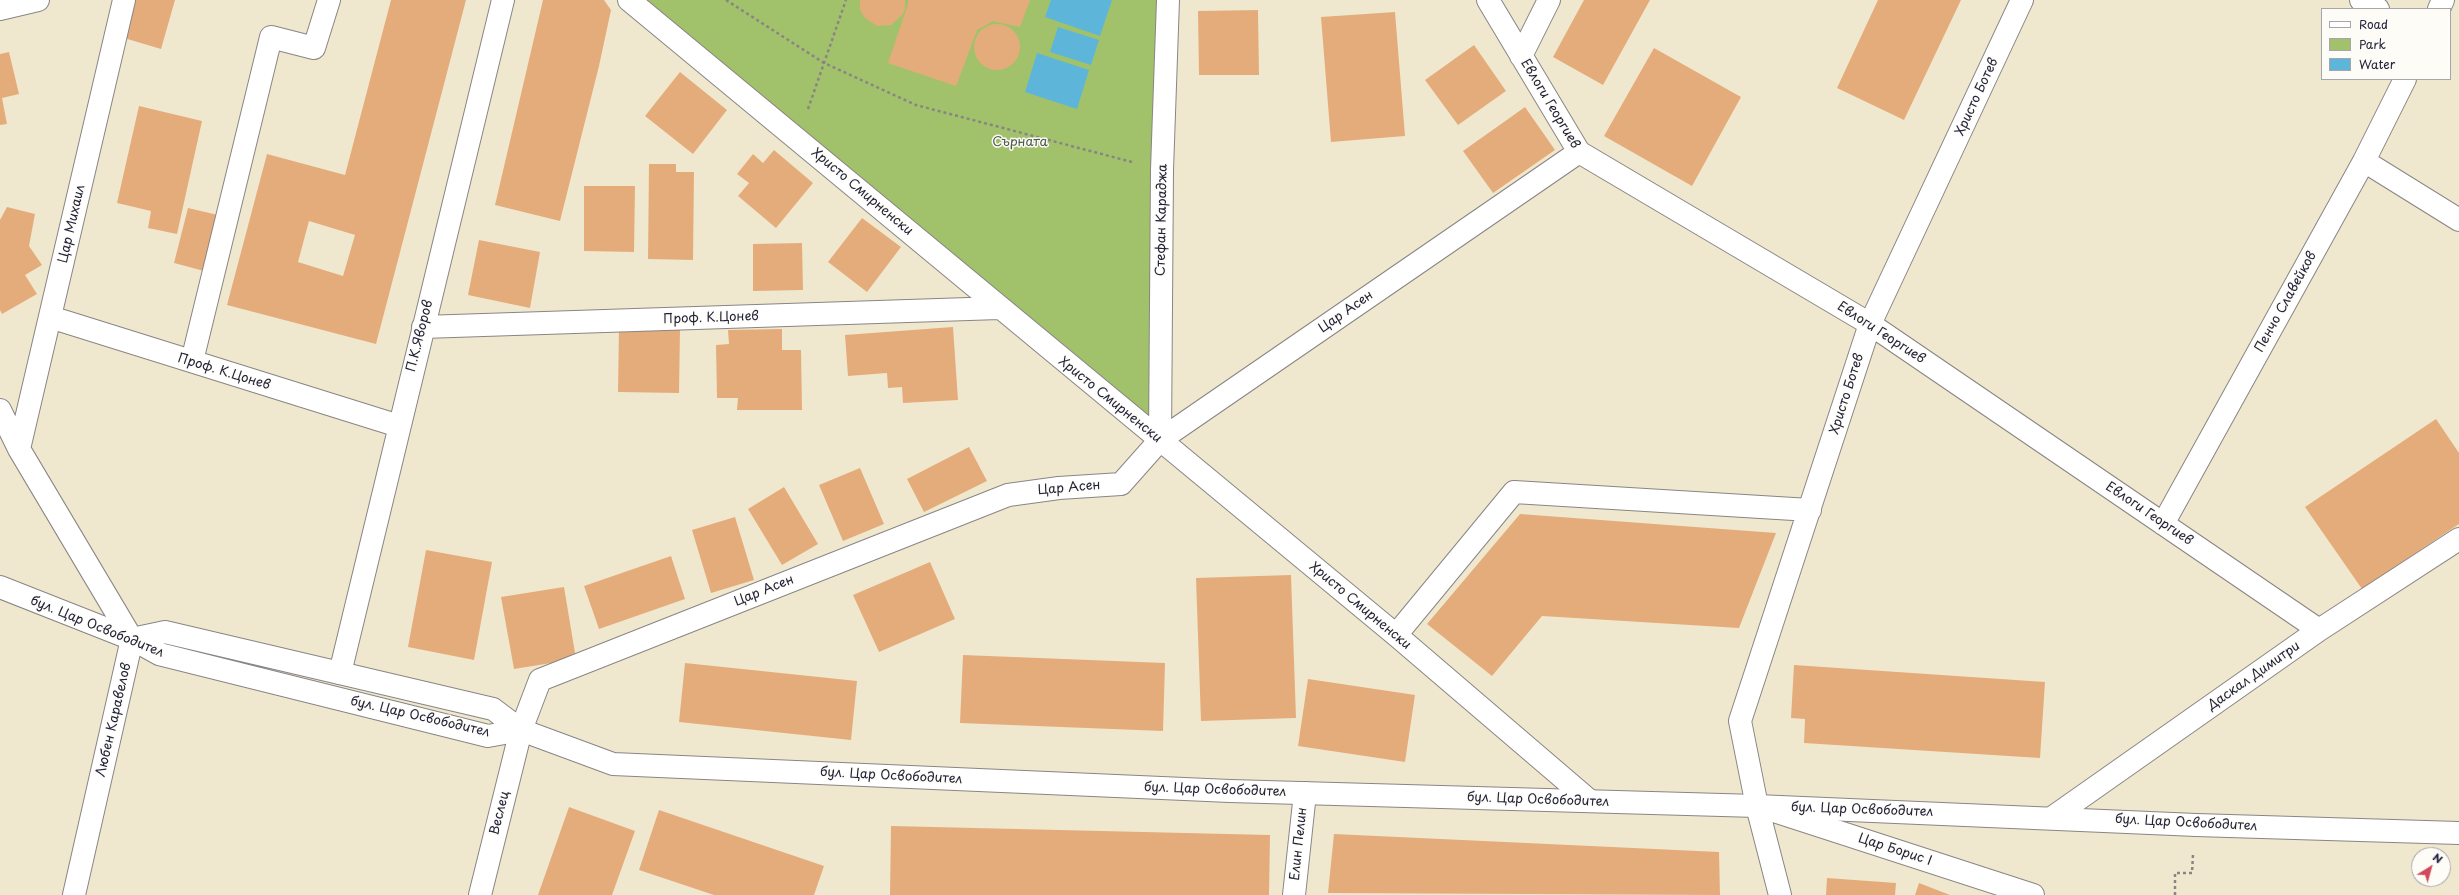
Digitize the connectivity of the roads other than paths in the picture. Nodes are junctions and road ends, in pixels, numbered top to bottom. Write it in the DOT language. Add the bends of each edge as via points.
graph roads {
  1 [pos="38,0"];
  2 [pos="124,0"];
  3 [pos="328,0"];
  4 [pos="503,0"];
  5 [pos="629,0"];
  6 [pos="1168,0"];
  7 [pos="1488,0"];
  8 [pos="1549,0"];
  9 [pos="2022,0"];
  10 [pos="2361,0"];
  11 [pos="2376,8"];
  12 [pos="0,9"];
  13 [pos="1521,56"];
  14 [pos="2404,80"];
  15 [pos="1579,152"];
  16 [pos="2364,161"];
  17 [pos="2459,220"];
  18 [pos="1000,308"];
  19 [pos="50,317"];
  20 [pos="1870,324"];
  21 [pos="423,327"];
  22 [pos="192,361"];
  23 [pos="0,410"];
  24 [pos="399,426"];
  25 [pos="1160,440"];
  26 [pos="19,449"];
  27 [pos="1810,510"];
  28 [pos="2163,524"];
  29 [pos="2459,539"];
  30 [pos="0,587"];
  31 [pos="2319,630"];
  32 [pos="1396,635"];
  33 [pos="132,639"];
  34 [pos="340,673"];
  35 [pos="521,730"];
  36 [pos="1305,793"];
  37 [pos="1590,801"];
  38 [pos="1757,806"];
  39 [pos="2053,817"];
  40 [pos="2459,833"];
  41 [pos="74,895"];
  42 [pos="480,895"];
  43 [pos="1294,895"];
  44 [pos="1780,895"];
  45 [pos="2033,895"];
  1 -- 12 [label="street"];
  2 -- 19 [label="street, Цар Михаил"];
  3 -- 22 [label="street" via="314,48 271,37"];
  4 -- 21 [label="street, П.К.Яворов"];
  5 -- 18 [label="street, Христо Смирненски"];
  6 -- 25 [label="street, Стефан Караджа" via="1162,170"];
  7 -- 13 [label="street, Евлоги Георгиев"];
  8 -- 13 [label="street"];
  9 -- 20 [label="street, Христо Ботев"];
  10 -- 11 [label="street"];
  13 -- 15 [label="street, Евлоги Георгиев"];
  14 -- 16 [label="street, Пенчо Славейков"];
  15 -- 20 [label="street, Евлоги Георгиев"];
  15 -- 25 [label="street, Цар Асен"];
  16 -- 17 [label="street"];
  16 -- 28 [label="street, Пенчо Славейков"];
  18 -- 21 [label="street, Проф. К.Цонев"];
  18 -- 25 [label="street, Христо Смирненски"];
  19 -- 22 [label="street, Проф. К.Цонев"];
  19 -- 26 [label="street, Цар Михаил"];
  20 -- 27 [label="street, Христо Ботев"];
  20 -- 28 [label="street, Евлоги Георгиев"];
  21 -- 24 [label="street, П.К.Яворов"];
  22 -- 24 [label="street, Проф. К.Цонев"];
  23 -- 26 [label="street"];
  24 -- 34 [label="street, П.К.Яворов"];
  25 -- 32 [label="street, Христо Смирненски"];
  25 -- 35 [label="street, Цар Асен" via="1121,484 1058,488 1008,495 540,680"];
  26 -- 33 [label="street"];
  27 -- 32 [label="street" via="1514,492"];
  27 -- 38 [label="street, Христо Ботев" via="1740,721"];
  28 -- 31 [label="street, Евлоги Георгиев"];
  29 -- 31 [label="street, Даскал Димитри"];
  30 -- 33 [label="street, бул. Цар Освободител"];
  31 -- 39 [label="street, Даскал Димитри"];
  32 -- 37 [label="street, Христо Смирненски"];
  33 -- 34 [label="street" via="165,632"];
  33 -- 35 [label="street, бул. Цар Освободител" via="159,654 488,736"];
  33 -- 41 [label="street, Любен Kаравелов"];
  34 -- 35 [label="street" via="493,709"];
  35 -- 36 [label="street, бул. Цар Освободител" via="612,764"];
  35 -- 42 [label="street, Веслец"];
  36 -- 37 [label="street, бул. Цар Освободител"];
  36 -- 43 [label="street, Елин Пелин"];
  37 -- 38 [label="street, бул. Цар Освободител"];
  38 -- 39 [label="street, бул. Цар Освободител"];
  38 -- 44 [label="street, Христо Ботев"];
  38 -- 45 [label="street, Цар Борис I"];
  39 -- 40 [label="street, бул. Цар Освободител" via="2196,825"];
}
